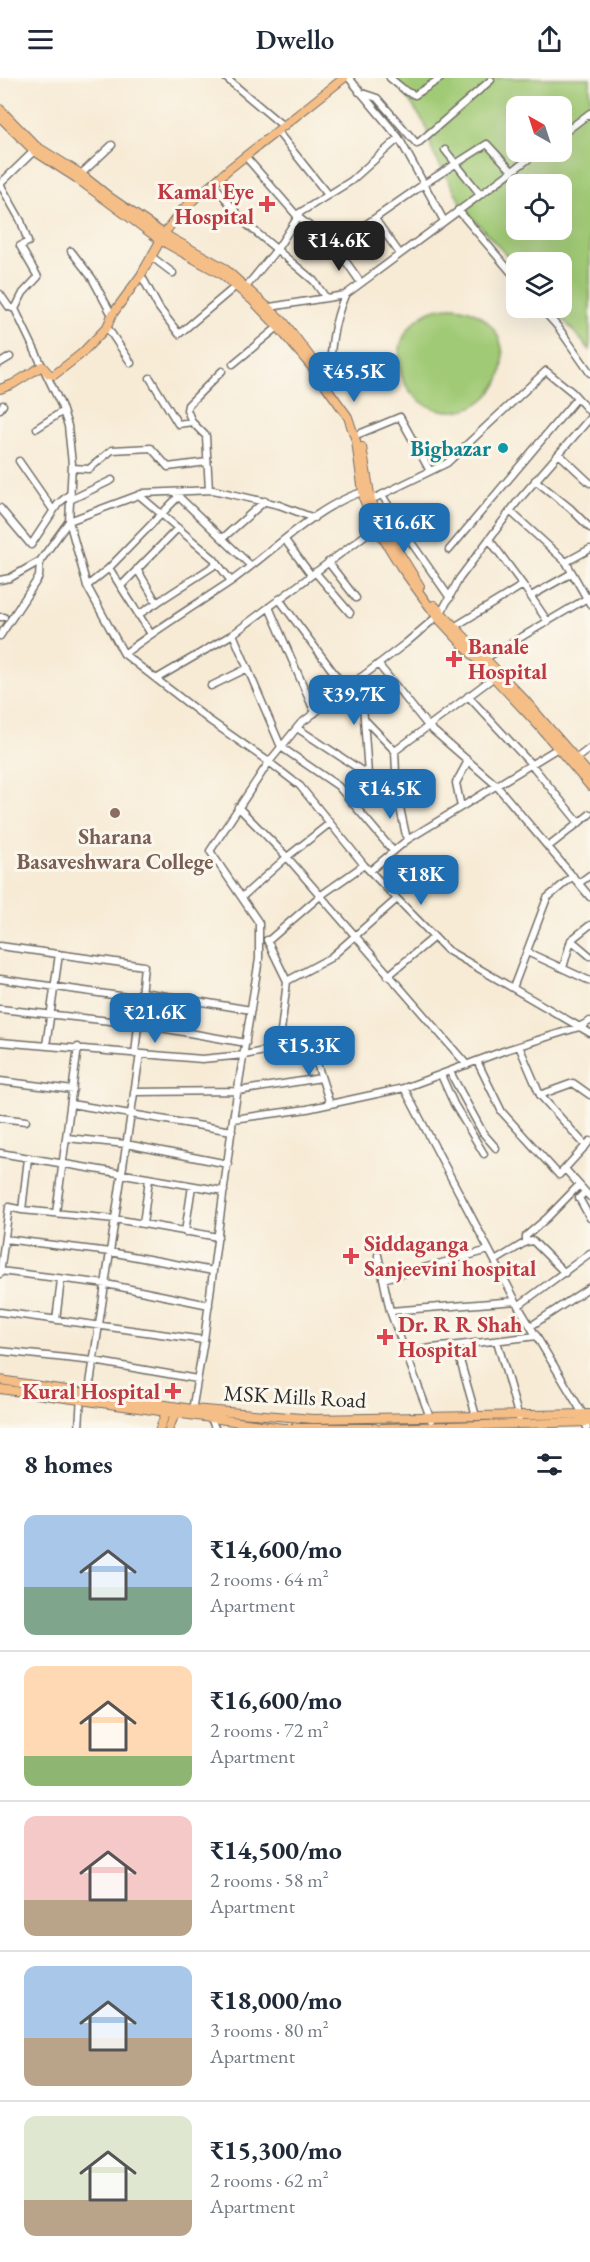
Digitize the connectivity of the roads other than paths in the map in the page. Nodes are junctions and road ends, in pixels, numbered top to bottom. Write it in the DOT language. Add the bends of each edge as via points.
graph roads {
  1 [pos="226,78"];
  2 [pos="346,78"];
  3 [pos="390,78"];
  4 [pos="441,78"];
  5 [pos="490,79"];
  6 [pos="359,92"];
  7 [pos="0,109"];
  8 [pos="590,113"];
  9 [pos="0,117"];
  10 [pos="572,127"];
  11 [pos="280,129"];
  12 [pos="399,138"];
  13 [pos="112,145"];
  14 [pos="36,149"];
  15 [pos="445,150"];
  16 [pos="245,156"];
  17 [pos="524,162"];
  18 [pos="457,164"];
  19 [pos="512,171"];
  20 [pos="81,174"];
  21 [pos="213,183"];
  22 [pos="0,184"];
  23 [pos="424,184"];
  24 [pos="480,194"];
  25 [pos="328,195"];
  26 [pos="459,210"];
  27 [pos="297,216"];
  28 [pos="375,219"];
  29 [pos="444,221"];
  30 [pos="162,237"];
  31 [pos="335,246"];
  32 [pos="277,249"];
  33 [pos="71,251"];
  34 [pos="400,254"];
  35 [pos="152,257"];
  36 [pos="506,266"];
  37 [pos="172,273"];
  38 [pos="141,275"];
  39 [pos="361,283"];
  40 [pos="236,286"];
  41 [pos="246,287"];
  42 [pos="0,294"];
  43 [pos="345,295"];
  44 [pos="326,298"];
  45 [pos="270,307"];
  46 [pos="15,309"];
  47 [pos="112,315"];
  48 [pos="550,318"];
  49 [pos="107,327"];
  50 [pos="278,327"];
  51 [pos="10,357"];
  52 [pos="0,363"];
  53 [pos="131,363"];
  54 [pos="233,364"];
  55 [pos="42,366"];
  56 [pos="222,371"];
  57 [pos="590,373"];
  58 [pos="150,378"];
  59 [pos="329,382"];
  60 [pos="0,389"];
  61 [pos="577,398"];
  62 [pos="63,411"];
  63 [pos="590,412"];
  64 [pos="589,420"];
  65 [pos="192,422"];
  66 [pos="37,428"];
  67 [pos="359,434"];
  68 [pos="559,454"];
  69 [pos="19,461"];
  70 [pos="207,462"];
  71 [pos="72,468"];
  72 [pos="430,471"];
  73 [pos="112,480"];
  74 [pos="535,480"];
  75 [pos="590,483"];
  76 [pos="208,490"];
  77 [pos="365,491"];
  78 [pos="176,494"];
  79 [pos="139,495"];
  80 [pos="382,495"];
  81 [pos="71,497"];
  82 [pos="371,500"];
  83 [pos="265,501"];
  84 [pos="0,508"];
  85 [pos="53,510"];
  86 [pos="510,511"];
  87 [pos="162,515"];
  88 [pos="314,518"];
  89 [pos="69,521"];
  90 [pos="376,527"];
  91 [pos="178,528"];
  92 [pos="590,528"];
  93 [pos="223,538"];
  94 [pos="489,539"];
  95 [pos="285,540"];
  96 [pos="590,549"];
  97 [pos="449,550"];
  98 [pos="40,561"];
  99 [pos="328,562"];
  100 [pos="566,562"];
  101 [pos="218,563"];
  102 [pos="252,566"];
  103 [pos="109,568"];
  104 [pos="138,569"];
  105 [pos="572,573"];
  106 [pos="313,574"];
  107 [pos="0,580"];
  108 [pos="231,581"];
  109 [pos="523,585"];
  110 [pos="87,586"];
  111 [pos="121,586"];
  112 [pos="531,596"];
  113 [pos="356,598"];
  114 [pos="450,598"];
  115 [pos="279,599"];
  116 [pos="589,600"];
  117 [pos="157,603"];
  118 [pos="269,607"];
  119 [pos="350,613"];
  120 [pos="138,615"];
  121 [pos="439,615"];
  122 [pos="548,622"];
  123 [pos="454,627"];
  124 [pos="151,634"];
  125 [pos="232,634"];
  126 [pos="0,636"];
  127 [pos="124,654"];
  128 [pos="486,658"];
  129 [pos="378,664"];
  130 [pos="248,668"];
  131 [pos="361,677"];
  132 [pos="493,678"];
  133 [pos="156,679"];
  134 [pos="211,686"];
  135 [pos="345,689"];
  136 [pos="468,696"];
  137 [pos="315,713"];
  138 [pos="366,721"];
  139 [pos="428,726"];
  140 [pos="297,729"];
  141 [pos="281,747"];
  142 [pos="590,747"];
  143 [pos="558,748"];
  144 [pos="395,751"];
  145 [pos="577,758"];
  146 [pos="468,761"];
  147 [pos="269,762"];
  148 [pos="531,764"];
  149 [pos="368,774"];
  150 [pos="590,774"];
  151 [pos="496,785"];
  152 [pos="590,786"];
  153 [pos="397,794"];
  154 [pos="238,807"];
  155 [pos="461,807"];
  156 [pos="590,814"];
  157 [pos="330,822"];
  158 [pos="579,823"];
  159 [pos="407,840"];
  160 [pos="548,847"];
  161 [pos="393,852"];
  162 [pos="286,857"];
  163 [pos="364,865"];
  164 [pos="370,871"];
  165 [pos="590,875"];
  166 [pos="573,876"];
  167 [pos="579,883"];
  168 [pos="320,896"];
  169 [pos="590,896"];
  170 [pos="242,897"];
  171 [pos="397,899"];
  172 [pos="590,925"];
  173 [pos="260,934"];
  174 [pos="355,937"];
  175 [pos="434,937"];
  176 [pos="571,940"];
  177 [pos="268,941"];
  178 [pos="0,946"];
  179 [pos="527,952"];
  180 [pos="59,954"];
  181 [pos="590,956"];
  182 [pos="562,968"];
  183 [pos="388,976"];
  184 [pos="0,979"];
  185 [pos="288,981"];
  186 [pos="590,981"];
  187 [pos="55,987"];
  188 [pos="513,988"];
  189 [pos="141,995"];
  190 [pos="0,1008"];
  191 [pos="251,1010"];
  192 [pos="51,1014"];
  193 [pos="590,1021"];
  194 [pos="138,1024"];
  195 [pos="579,1027"];
  196 [pos="590,1033"];
  197 [pos="0,1042"];
  198 [pos="246,1043"];
  199 [pos="46,1046"];
  200 [pos="519,1046"];
  201 [pos="78,1047"];
  202 [pos="279,1048"];
  203 [pos="138,1054"];
  204 [pos="244,1055"];
  205 [pos="477,1061"];
  206 [pos="467,1065"];
  207 [pos="450,1072"];
  208 [pos="441,1075"];
  209 [pos="321,1078"];
  210 [pos="0,1081"];
  211 [pos="404,1088"];
  212 [pos="73,1090"];
  213 [pos="238,1091"];
  214 [pos="134,1092"];
  215 [pos="540,1095"];
  216 [pos="590,1095"];
  217 [pos="71,1104"];
  218 [pos="330,1104"];
  219 [pos="131,1114"];
  220 [pos="0,1118"];
  221 [pos="233,1119"];
  222 [pos="26,1121"];
  223 [pos="232,1131"];
  224 [pos="67,1138"];
  225 [pos="126,1144"];
  226 [pos="588,1144"];
  227 [pos="496,1148"];
  228 [pos="0,1153"];
  229 [pos="484,1154"];
  230 [pos="28,1158"];
  231 [pos="64,1164"];
  232 [pos="228,1164"];
  233 [pos="564,1169"];
  234 [pos="122,1173"];
  235 [pos="149,1179"];
  236 [pos="579,1185"];
  237 [pos="192,1186"];
  238 [pos="224,1191"];
  239 [pos="588,1195"];
  240 [pos="22,1210"];
  241 [pos="57,1213"];
  242 [pos="590,1218"];
  243 [pos="115,1219"];
  244 [pos="143,1224"];
  245 [pos="185,1232"];
  246 [pos="218,1238"];
  247 [pos="5,1239"];
  248 [pos="526,1242"];
  249 [pos="489,1250"];
  250 [pos="110,1252"];
  251 [pos="590,1253"];
  252 [pos="378,1255"];
  253 [pos="495,1261"];
  254 [pos="213,1271"];
  255 [pos="0,1273"];
  256 [pos="565,1273"];
  257 [pos="383,1279"];
  258 [pos="61,1280"];
  259 [pos="106,1284"];
  260 [pos="590,1287"];
  261 [pos="517,1304"];
  262 [pos="209,1305"];
  263 [pos="390,1311"];
  264 [pos="0,1312"];
  265 [pos="56,1320"];
  266 [pos="100,1326"];
  267 [pos="531,1326"];
  268 [pos="537,1336"];
  269 [pos="204,1340"];
  270 [pos="497,1341"];
  271 [pos="456,1346"];
  272 [pos="0,1350"];
  273 [pos="406,1352"];
  274 [pos="94,1361"];
  275 [pos="197,1379"];
  276 [pos="0,1380"];
  277 [pos="0,1389"];
  278 [pos="85,1396"];
  279 [pos="168,1408"];
  280 [pos="178,1409"];
  281 [pos="192,1412"];
  282 [pos="518,1415"];
  283 [pos="283,1416"];
  284 [pos="476,1416"];
  285 [pos="212,1418"];
  286 [pos="430,1418"];
  287 [pos="587,1420"];
  288 [pos="521,1424"];
  289 [pos="434,1426"];
  290 [pos="78,1428"];
  291 [pos="160,1428"];
  292 [pos="170,1428"];
  293 [pos="215,1428"];
  294 [pos="284,1428"];
  295 [pos="375,1428"];
  296 [pos="382,1428"];
  1 -- 11 [label="street"];
  2 -- 6 [label="street"];
  2 -- 11 [label="main road"];
  3 -- 4 [label="street" via="415,94"];
  5 -- 6 [label="street" via="417,144 377,98"];
  6 -- 12 [label="street"];
  7 -- 14 [label="main road"];
  8 -- 10 [label="street"];
  9 -- 14 [label="main road"];
  11 -- 16 [label="main road"];
  11 -- 25 [label="street"];
  12 -- 23 [label="street"];
  12 -- 25 [label="street" via="351,181"];
  13 -- 20 [label="street"];
  14 -- 20 [label="main road"];
  14 -- 22 [label="street"];
  14 -- 30 [label="main road"];
  15 -- 18 [label="street"];
  16 -- 21 [label="main road"];
  16 -- 27 [label="street"];
  17 -- 19 [label="street"];
  18 -- 19 [label="street" via="488,144"];
  18 -- 23 [label="street"];
  18 -- 24 [label="street"];
  19 -- 24 [label="street"];
  20 -- 30 [label="main road"];
  21 -- 30 [label="main road" via="180,211"];
  21 -- 32 [label="street" via="244,222"];
  22 -- 46 [label="street" via="21,221 28,242 20,246 38,277 23,292"];
  23 -- 28 [label="street"];
  23 -- 29 [label="street"];
  24 -- 26 [label="street"];
  25 -- 27 [label="street"];
  26 -- 29 [label="street"];
  26 -- 36 [label="street"];
  27 -- 31 [label="street"];
  27 -- 32 [label="street"];
  28 -- 31 [label="street"];
  28 -- 34 [label="street"];
  29 -- 34 [label="street"];
  30 -- 35 [label="main road"];
  30 -- 40 [label="main road"];
  30 -- 41 [label="main road" via="223,267"];
  31 -- 39 [label="street"];
  32 -- 41 [label="street"];
  32 -- 44 [label="street" via="314,281"];
  33 -- 47 [label="street" via="92,278"];
  34 -- 39 [label="street"];
  35 -- 37 [label="street"];
  35 -- 38 [label="main road"];
  38 -- 40 [label="street" via="179,334"];
  38 -- 47 [label="main road"];
  39 -- 43 [label="street"];
  40 -- 50 [label="main road"];
  41 -- 45 [label="main road"];
  42 -- 46 [label="street"];
  43 -- 44 [label="street"];
  43 -- 59 [label="street" via="331,336"];
  44 -- 45 [label="street"];
  45 -- 59 [label="main road"];
  46 -- 55 [label="street"];
  47 -- 49 [label="main road"];
  48 -- 57 [label="street"];
  49 -- 53 [label="street"];
  49 -- 55 [label="main road" via="60,372 49,374"];
  50 -- 54 [label="street"];
  50 -- 77 [label="main road" via="348,417"];
  51 -- 52 [label="street"];
  55 -- 60 [label="main road"];
  55 -- 62 [label="street"];
  56 -- 65 [label="street" via="188,405"];
  58 -- 65 [label="street" via="178,424"];
  59 -- 67 [label="main road"];
  61 -- 63 [label="street"];
  61 -- 72 [label="street" via="546,371 447,463"];
  61 -- 97 [label="street"];
  62 -- 66 [label="street"];
  62 -- 71 [label="street"];
  64 -- 68 [label="street"];
  65 -- 70 [label="street" via="206,436"];
  67 -- 72 [label="street" via="400,417"];
  67 -- 77 [label="main road"];
  68 -- 74 [label="street"];
  68 -- 75 [label="street"];
  69 -- 85 [label="street"];
  70 -- 71 [label="street" via="168,467 151,448 112,450 89,469"];
  70 -- 76 [label="street"];
  71 -- 81 [label="street"];
  72 -- 80 [label="street"];
  73 -- 81 [label="street"];
  74 -- 86 [label="street"];
  74 -- 92 [label="street"];
  76 -- 78 [label="street"];
  76 -- 83 [label="street"];
  77 -- 82 [label="main road"];
  77 -- 88 [label="street" via="337,502"];
  77 -- 90 [label="main road"];
  78 -- 79 [label="street"];
  78 -- 87 [label="street"];
  78 -- 93 [label="street"];
  79 -- 87 [label="street"];
  79 -- 89 [label="street"];
  80 -- 82 [label="street"];
  80 -- 114 [label="street"];
  81 -- 85 [label="street"];
  81 -- 89 [label="street"];
  82 -- 121 [label="main road"];
  83 -- 88 [label="street"];
  83 -- 93 [label="street"];
  84 -- 85 [label="street" via="31,545"];
  86 -- 94 [label="street"];
  86 -- 100 [label="street"];
  87 -- 91 [label="street"];
  87 -- 103 [label="street"];
  88 -- 95 [label="street"];
  89 -- 98 [label="street"];
  89 -- 110 [label="street"];
  90 -- 99 [label="street"];
  90 -- 121 [label="main road" via="400,566"];
  91 -- 101 [label="street"];
  91 -- 104 [label="street"];
  93 -- 102 [label="street"];
  94 -- 109 [label="street"];
  94 -- 114 [label="street"];
  95 -- 102 [label="street"];
  95 -- 106 [label="street"];
  96 -- 100 [label="street"];
  98 -- 107 [label="street"];
  98 -- 126 [label="street" via="39,577"];
  99 -- 106 [label="street"];
  99 -- 113 [label="street"];
  100 -- 105 [label="street"];
  101 -- 108 [label="street"];
  101 -- 117 [label="street"];
  102 -- 108 [label="street"];
  103 -- 110 [label="street"];
  103 -- 111 [label="street"];
  104 -- 111 [label="street"];
  104 -- 117 [label="street"];
  105 -- 112 [label="street"];
  105 -- 116 [label="street"];
  106 -- 115 [label="street"];
  106 -- 119 [label="street"];
  108 -- 124 [label="street"];
  109 -- 112 [label="street"];
  109 -- 123 [label="street"];
  110 -- 127 [label="street"];
  111 -- 120 [label="street"];
  112 -- 122 [label="street"];
  114 -- 121 [label="street"];
  115 -- 118 [label="street"];
  115 -- 135 [label="street"];
  116 -- 122 [label="street"];
  117 -- 120 [label="street"];
  118 -- 125 [label="street"];
  118 -- 137 [label="street"];
  120 -- 124 [label="street"];
  121 -- 123 [label="main road"];
  121 -- 129 [label="street"];
  121 -- 132 [label="main road"];
  122 -- 128 [label="street"];
  123 -- 128 [label="main road"];
  124 -- 127 [label="street"];
  125 -- 130 [label="street"];
  125 -- 133 [label="street"];
  127 -- 133 [label="street"];
  128 -- 145 [label="main road"];
  129 -- 131 [label="street"];
  129 -- 139 [label="street"];
  130 -- 134 [label="street"];
  130 -- 141 [label="street"];
  131 -- 135 [label="street"];
  131 -- 138 [label="street"];
  132 -- 136 [label="street"];
  132 -- 143 [label="main road"];
  133 -- 147 [label="street"];
  135 -- 137 [label="street"];
  136 -- 139 [label="street"];
  136 -- 148 [label="street"];
  137 -- 140 [label="street"];
  138 -- 144 [label="street"];
  138 -- 149 [label="street"];
  139 -- 144 [label="street"];
  139 -- 146 [label="street"];
  140 -- 141 [label="street"];
  140 -- 149 [label="street"];
  141 -- 147 [label="street"];
  141 -- 161 [label="street" via="338,786"];
  142 -- 145 [label="street"];
  143 -- 148 [label="street"];
  143 -- 152 [label="main road"];
  144 -- 153 [label="street"];
  145 -- 150 [label="main road"];
  146 -- 151 [label="street"];
  146 -- 155 [label="street" via="456,783"];
  147 -- 154 [label="street"];
  147 -- 157 [label="street" via="300,786"];
  148 -- 151 [label="street"];
  148 -- 158 [label="street"];
  149 -- 153 [label="street"];
  151 -- 155 [label="street"];
  151 -- 160 [label="street"];
  153 -- 159 [label="street"];
  154 -- 162 [label="street"];
  154 -- 170 [label="street" via="210,851"];
  155 -- 159 [label="street"];
  156 -- 158 [label="street"];
  157 -- 162 [label="street"];
  157 -- 163 [label="street"];
  158 -- 160 [label="street"];
  159 -- 161 [label="street"];
  160 -- 166 [label="street"];
  161 -- 164 [label="street"];
  162 -- 168 [label="street"];
  162 -- 170 [label="street"];
  163 -- 164 [label="street"];
  163 -- 168 [label="street"];
  164 -- 171 [label="street"];
  165 -- 167 [label="street"];
  166 -- 167 [label="street"];
  166 -- 179 [label="street" via="547,898"];
  167 -- 169 [label="street"];
  168 -- 174 [label="street"];
  168 -- 177 [label="street"];
  170 -- 173 [label="street" via="259,923"];
  171 -- 174 [label="street"];
  171 -- 175 [label="street"];
  172 -- 176 [label="street"];
  173 -- 177 [label="street"];
  173 -- 191 [label="street"];
  174 -- 183 [label="street"];
  174 -- 185 [label="street" via="330,958"];
  175 -- 183 [label="street"];
  175 -- 188 [label="street" via="447,950"];
  176 -- 181 [label="street"];
  176 -- 182 [label="street"];
  177 -- 185 [label="street"];
  178 -- 180 [label="street"];
  179 -- 182 [label="street"];
  179 -- 188 [label="street"];
  180 -- 187 [label="street"];
  180 -- 189 [label="street" via="144,966"];
  182 -- 186 [label="street"];
  183 -- 206 [label="street"];
  184 -- 187 [label="street"];
  185 -- 202 [label="street"];
  187 -- 189 [label="street"];
  187 -- 192 [label="street"];
  188 -- 195 [label="street"];
  189 -- 191 [label="street"];
  189 -- 194 [label="street"];
  190 -- 192 [label="street"];
  191 -- 198 [label="street"];
  192 -- 194 [label="street"];
  192 -- 199 [label="street"];
  193 -- 195 [label="street"];
  194 -- 198 [label="street"];
  194 -- 203 [label="street"];
  195 -- 196 [label="street"];
  195 -- 200 [label="street"];
  197 -- 199 [label="street"];
  198 -- 204 [label="street"];
  199 -- 201 [label="street"];
  200 -- 205 [label="street"];
  200 -- 215 [label="street"];
  201 -- 203 [label="street"];
  201 -- 212 [label="street"];
  202 -- 204 [label="street"];
  202 -- 209 [label="street" via="310,1042"];
  203 -- 204 [label="street" via="202,1059"];
  203 -- 214 [label="street"];
  204 -- 213 [label="street"];
  205 -- 206 [label="street"];
  205 -- 233 [label="street" via="502,1112 560,1175"];
  206 -- 207 [label="street"];
  207 -- 208 [label="street"];
  207 -- 227 [label="street" via="483,1133"];
  208 -- 211 [label="street"];
  208 -- 229 [label="street"];
  209 -- 213 [label="street"];
  209 -- 218 [label="street"];
  210 -- 212 [label="street"];
  211 -- 218 [label="street"];
  211 -- 249 [label="street"];
  212 -- 217 [label="street"];
  213 -- 214 [label="street"];
  213 -- 221 [label="street"];
  214 -- 219 [label="street"];
  215 -- 216 [label="street" via="573,1083"];
  215 -- 226 [label="street"];
  217 -- 219 [label="street"];
  217 -- 224 [label="street"];
  218 -- 221 [label="street"];
  219 -- 223 [label="street"];
  219 -- 225 [label="street"];
  220 -- 222 [label="street"];
  221 -- 223 [label="street"];
  223 -- 232 [label="street"];
  224 -- 225 [label="street"];
  224 -- 231 [label="street"];
  225 -- 232 [label="street"];
  225 -- 234 [label="street"];
  226 -- 233 [label="street"];
  228 -- 230 [label="street"];
  230 -- 231 [label="street"];
  230 -- 240 [label="street"];
  231 -- 234 [label="street"];
  231 -- 241 [label="street"];
  232 -- 238 [label="street"];
  233 -- 236 [label="street"];
  234 -- 235 [label="street"];
  234 -- 243 [label="street"];
  235 -- 237 [label="street"];
  235 -- 244 [label="street"];
  236 -- 239 [label="street"];
  236 -- 248 [label="street" via="526,1236"];
  237 -- 238 [label="street"];
  237 -- 245 [label="street"];
  238 -- 246 [label="street"];
  239 -- 242 [label="street" via="579,1198"];
  240 -- 241 [label="street"];
  240 -- 247 [label="street" via="9,1207"];
  241 -- 243 [label="street"];
  243 -- 244 [label="street"];
  243 -- 250 [label="street"];
  244 -- 245 [label="street"];
  245 -- 246 [label="street"];
  246 -- 254 [label="street"];
  247 -- 250 [label="street"];
  247 -- 255 [label="street"];
  248 -- 253 [label="street"];
  248 -- 256 [label="street" via="533,1241"];
  249 -- 253 [label="street"];
  249 -- 257 [label="street"];
  250 -- 254 [label="street"];
  250 -- 259 [label="street"];
  251 -- 256 [label="street"];
  252 -- 257 [label="street"];
  253 -- 261 [label="street"];
  254 -- 262 [label="street"];
  255 -- 258 [label="street"];
  256 -- 261 [label="street"];
  257 -- 263 [label="street"];
  258 -- 259 [label="street"];
  258 -- 265 [label="street"];
  259 -- 262 [label="street"];
  259 -- 266 [label="street"];
  260 -- 267 [label="street"];
  261 -- 263 [label="street"];
  261 -- 267 [label="street"];
  262 -- 269 [label="street"];
  263 -- 273 [label="street"];
  264 -- 265 [label="street"];
  265 -- 266 [label="street"];
  266 -- 269 [label="street"];
  266 -- 274 [label="street"];
  267 -- 268 [label="street"];
  268 -- 270 [label="street"];
  268 -- 287 [label="street"];
  269 -- 275 [label="street"];
  270 -- 271 [label="street"];
  270 -- 282 [label="street"];
  271 -- 273 [label="street"];
  271 -- 284 [label="street"];
  272 -- 274 [label="street"];
  273 -- 286 [label="street"];
  274 -- 275 [label="street"];
  274 -- 278 [label="street"];
  275 -- 281 [label="street"];
  276 -- 278 [label="main road, MSK Mills Road"];
  277 -- 278 [label="main road, MSK Mills Road"];
  278 -- 279 [label="main road, MSK Mills Road"];
  278 -- 290 [label="street"];
  279 -- 280 [label="main road, MSK Mills Road"];
  279 -- 291 [label="main road"];
  280 -- 281 [label="main road, MSK Mills Road"];
  280 -- 292 [label="main road"];
  281 -- 283 [label="main road, MSK Mills Road"];
  281 -- 285 [label="main road, MSK Mills Road"];
  282 -- 284 [label="main road, MSK Mills Road"];
  282 -- 287 [label="main road, MSK Mills Road"];
  282 -- 288 [label="street"];
  283 -- 286 [label="main road, MSK Mills Road" via="324,1420"];
  283 -- 294 [label="street"];
  284 -- 286 [label="main road, MSK Mills Road"];
  285 -- 293 [label="street"];
  285 -- 294 [label="main road, MSK Mills Road"];
  286 -- 289 [label="street"];
  287 -- 288 [label="main road, MSK Mills Road"];
  288 -- 289 [label="main road, MSK Mills Road"];
  289 -- 296 [label="main road, MSK Mills Road"];
  294 -- 295 [label="main road, MSK Mills Road"];
}
